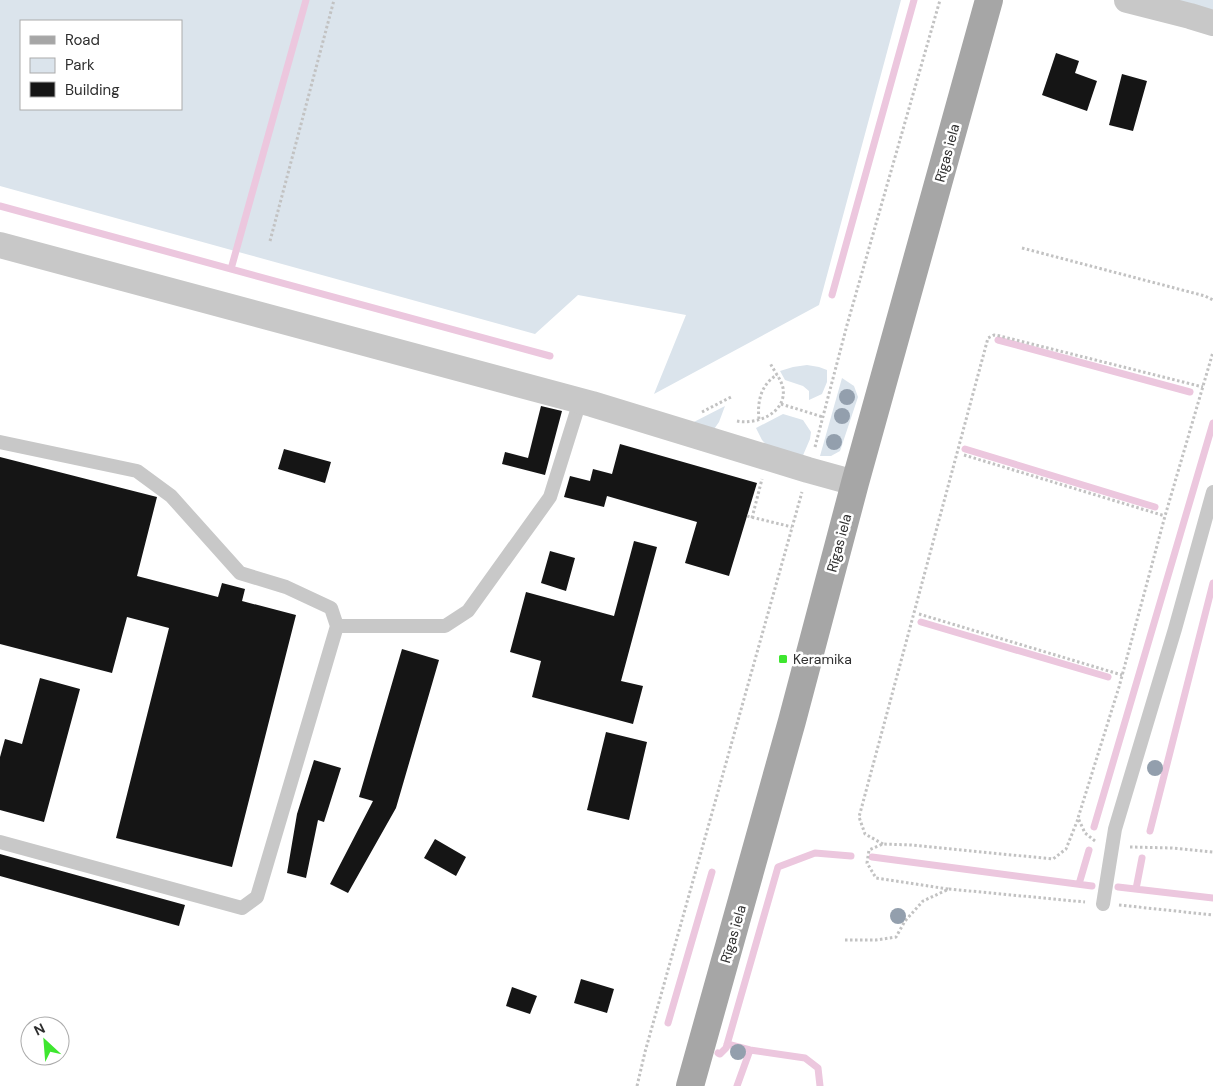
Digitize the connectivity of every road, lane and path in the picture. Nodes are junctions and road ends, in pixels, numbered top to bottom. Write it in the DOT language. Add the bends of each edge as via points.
graph roads {
  1 [pos="334,0"];
  2 [pos="940,0"];
  3 [pos="989,0"];
  4 [pos="1127,0"];
  5 [pos="1213,23"];
  6 [pos="270,241"];
  7 [pos="0,245"];
  8 [pos="1022,248"];
  9 [pos="1213,300"];
  10 [pos="1213,352"];
  11 [pos="770,363"];
  12 [pos="777,376"];
  13 [pos="1202,387"];
  14 [pos="580,401"];
  15 [pos="781,404"];
  16 [pos="823,417"];
  17 [pos="759,419"];
  18 [pos="734,420"];
  19 [pos="0,442"];
  20 [pos="964,455"];
  21 [pos="768,458"];
  22 [pos="808,470"];
  23 [pos="855,483"];
  24 [pos="1213,492"];
  25 [pos="747,516"];
  26 [pos="1165,516"];
  27 [pos="752,518"];
  28 [pos="792,528"];
  29 [pos="919,614"];
  30 [pos="338,626"];
  31 [pos="1122,675"];
  32 [pos="1078,818"];
  33 [pos="0,842"];
  34 [pos="883,844"];
  35 [pos="1112,847"];
  36 [pos="1213,852"];
  37 [pos="949,889"];
  38 [pos="1103,904"];
  39 [pos="1213,915"];
  40 [pos="845,940"];
  41 [pos="637,1086"];
  42 [pos="690,1086"];
  1 -- 6 [label="path"];
  2 -- 16 [label="path"];
  3 -- 23 [label="main road, Rīgas iela"];
  4 -- 5 [label="street"];
  7 -- 14 [label="street"];
  8 -- 9 [label="path"];
  10 -- 13 [label="path"];
  11 -- 12 [label="path"];
  12 -- 15 [label="path" via="782,386"];
  12 -- 17 [label="path" via="771,379 762,393"];
  13 -- 26 [label="path"];
  13 -- 34 [label="path" via="1000,336 988,338 859,818 865,834"];
  14 -- 21 [label="street"];
  14 -- 30 [label="lane" via="550,497 468,611 445,626"];
  15 -- 16 [label="path"];
  15 -- 17 [label="path" via="774,412"];
  16 -- 22 [label="path"];
  17 -- 18 [label="path"];
  19 -- 30 [label="lane" via="137,471 171,496 240,573 286,587 331,608"];
  20 -- 26 [label="path"];
  21 -- 22 [label="street"];
  21 -- 27 [label="path"];
  22 -- 23 [label="street"];
  22 -- 28 [label="path"];
  23 -- 42 [label="main road, Rīgas iela"];
  24 -- 35 [label="lane"];
  25 -- 27 [label="path"];
  26 -- 31 [label="path"];
  27 -- 28 [label="path"];
  28 -- 41 [label="path"];
  29 -- 31 [label="path"];
  30 -- 33 [label="lane" via="257,897 242,908"];
  31 -- 32 [label="path"];
  32 -- 34 [label="path" via="1066,849 1053,859"];
  32 -- 35 [label="path" via="1084,833"];
  34 -- 37 [label="path" via="869,850 866,863 876,878"];
  35 -- 36 [label="path"];
  35 -- 38 [label="lane"];
  37 -- 38 [label="path"];
  37 -- 40 [label="path" via="923,900 896,937"];
  38 -- 39 [label="path"];
}
